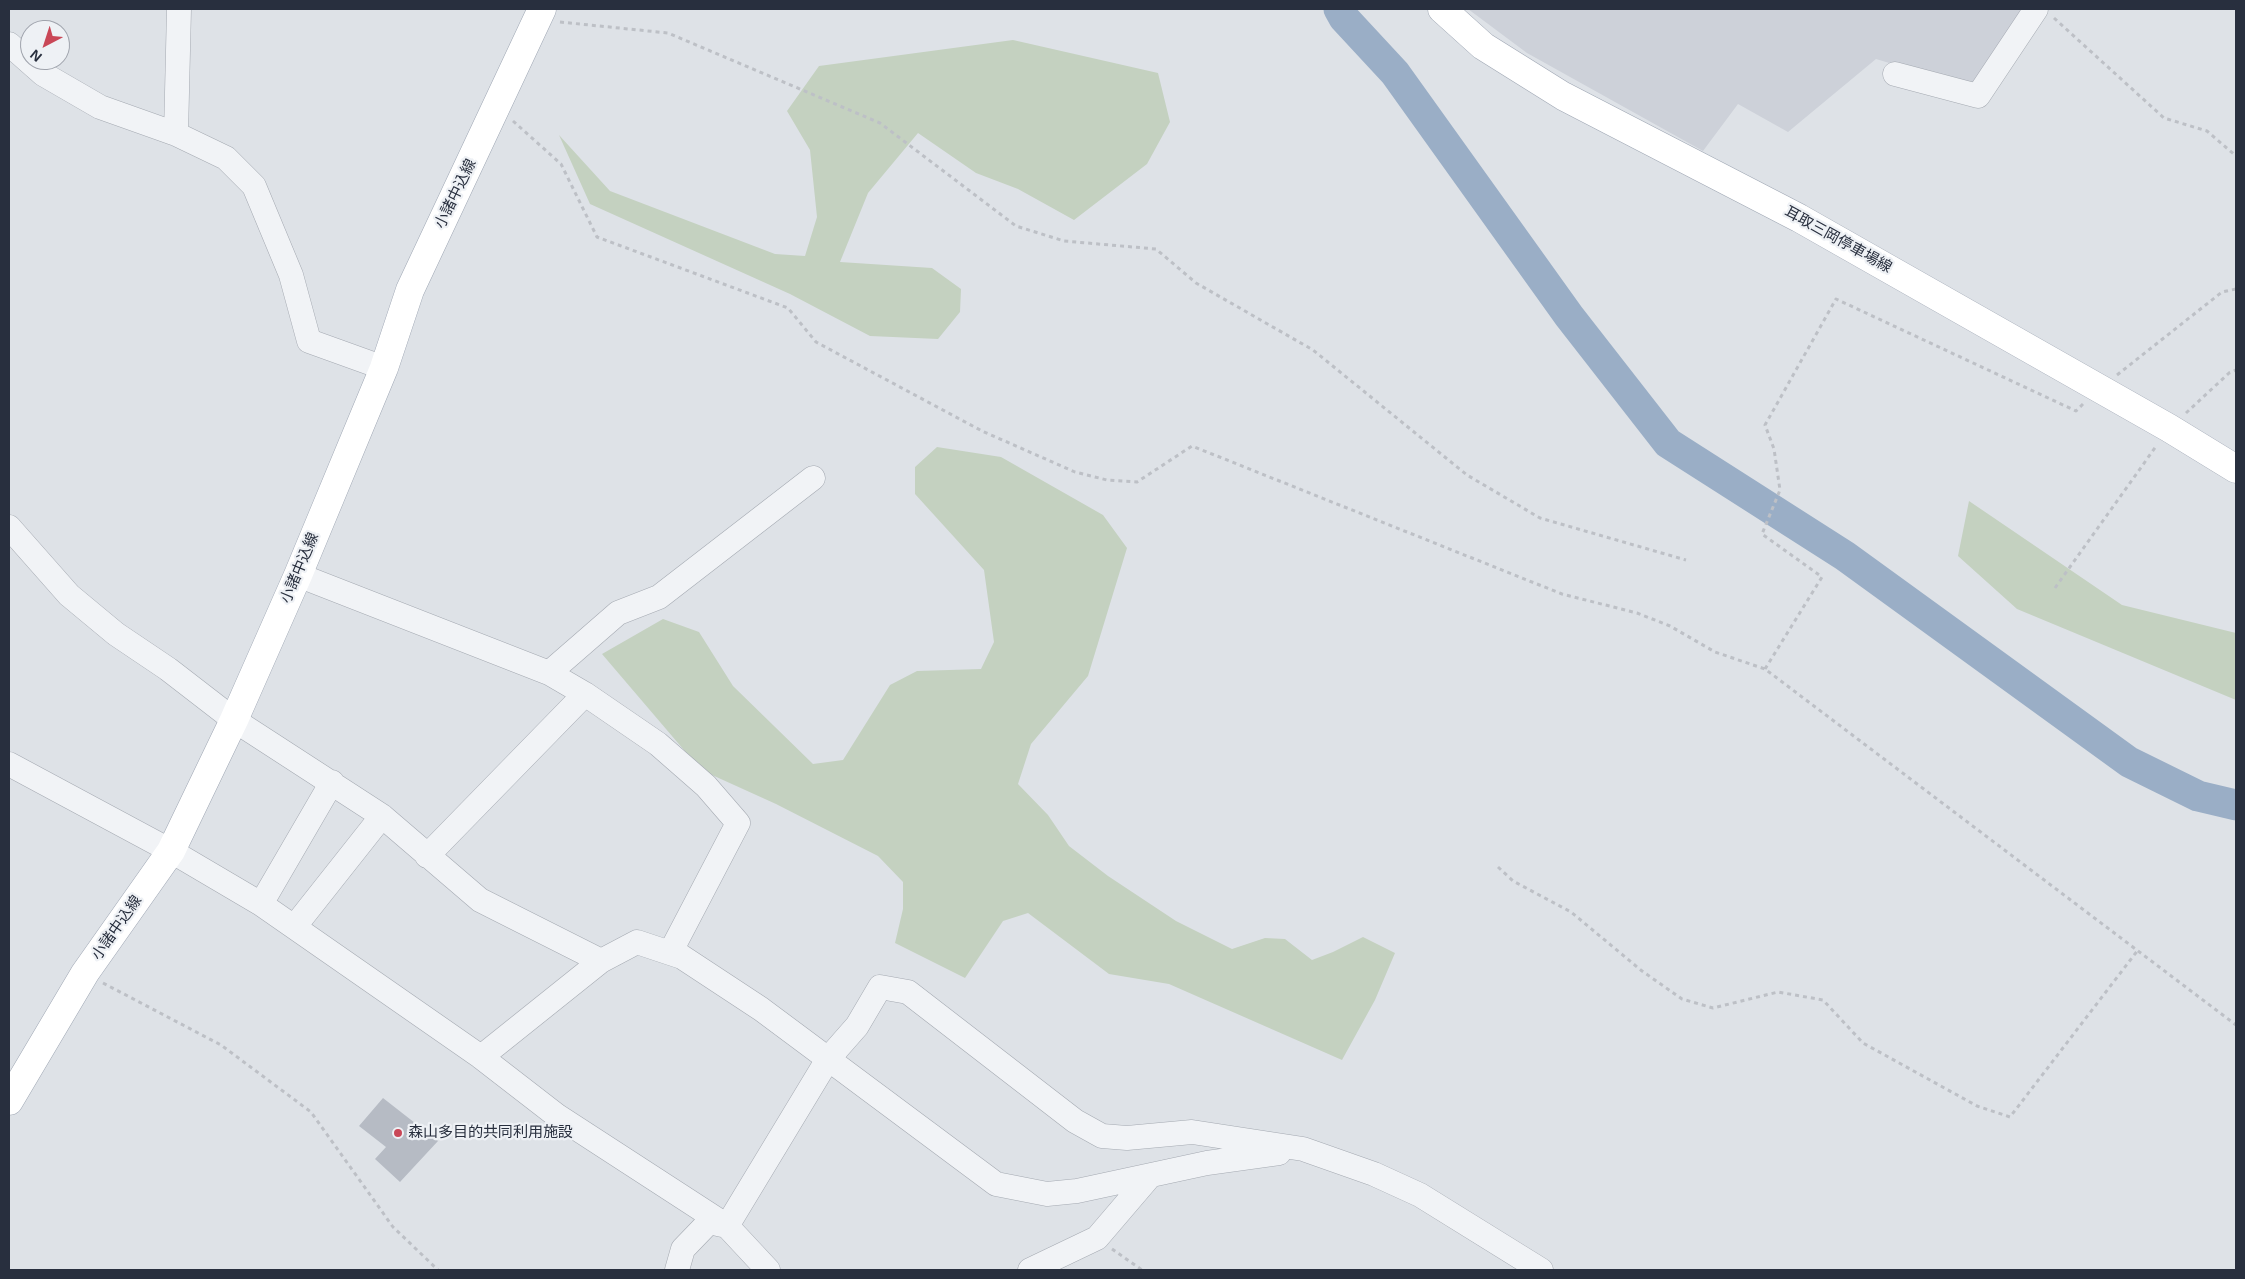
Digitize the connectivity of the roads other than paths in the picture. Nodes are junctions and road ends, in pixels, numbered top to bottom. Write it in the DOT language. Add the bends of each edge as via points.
graph roads {
  1 [pos="179,9"];
  2 [pos="1442,9"];
  3 [pos="2043,12"];
  4 [pos="539,14"];
  5 [pos="9,44"];
  6 [pos="1895,74"];
  7 [pos="176,134"];
  8 [pos="384,368"];
  9 [pos="2236,469"];
  10 [pos="813,478"];
  11 [pos="9,527"];
  12 [pos="298,575"];
  13 [pos="549,673"];
  14 [pos="585,694"];
  15 [pos="234,720"];
  16 [pos="9,764"];
  17 [pos="332,782"];
  18 [pos="382,816"];
  19 [pos="171,850"];
  20 [pos="427,856"];
  21 [pos="261,904"];
  22 [pos="295,926"];
  23 [pos="670,954"];
  24 [pos="601,961"];
  25 [pos="481,1057"];
  26 [pos="828,1059"];
  27 [pos="9,1101"];
  28 [pos="1303,1149"];
  29 [pos="1150,1176"];
  30 [pos="726,1226"];
  31 [pos="677,1270"];
  32 [pos="768,1270"];
  33 [pos="1030,1270"];
  34 [pos="1541,1270"];
  1 -- 7 [label="street"];
  2 -- 9 [label="main road, 耳取三岡停車場線" via="1483,46 1563,96 1799,218 2100,388"];
  3 -- 6 [label="street" via="1978,96"];
  4 -- 8 [label="main road, 小諸中込線" via="410,290"];
  5 -- 7 [label="street" via="43,74 100,107"];
  7 -- 8 [label="street" via="226,158 254,186 291,275 309,341"];
  8 -- 12 [label="main road, 小諸中込線"];
  10 -- 13 [label="street" via="659,597 618,613"];
  11 -- 15 [label="street" via="69,595 116,634"];
  12 -- 13 [label="street"];
  12 -- 15 [label="main road, 小諸中込線"];
  13 -- 14 [label="street"];
  14 -- 20 [label="street"];
  14 -- 23 [label="street" via="658,744 706,786 738,823"];
  15 -- 17 [label="street"];
  15 -- 19 [label="main road, 小諸中込線"];
  16 -- 19 [label="street"];
  17 -- 18 [label="street"];
  17 -- 21 [label="street"];
  18 -- 20 [label="street"];
  18 -- 22 [label="street"];
  19 -- 21 [label="street"];
  19 -- 27 [label="main road, 小諸中込線" via="85,973"];
  20 -- 24 [label="street" via="480,900"];
  21 -- 22 [label="street"];
  22 -- 25 [label="street"];
  23 -- 24 [label="street" via="637,942"];
  23 -- 26 [label="street" via="682,957 753,1004"];
  24 -- 25 [label="street"];
  25 -- 30 [label="street" via="556,1115"];
  26 -- 28 [label="street" via="858,1026 880,986 908,992 1075,1121 1102,1136 1127,1138 1192,1132"];
  26 -- 29 [label="street" via="996,1184 1046,1194"];
  26 -- 30 [label="street"];
  28 -- 29 [label="street" via="1207,1163"];
  28 -- 34 [label="street" via="1374,1174 1420,1195"];
  29 -- 33 [label="street" via="1097,1238"];
  30 -- 31 [label="street" via="709,1222 683,1249"];
  30 -- 32 [label="street"];
}
